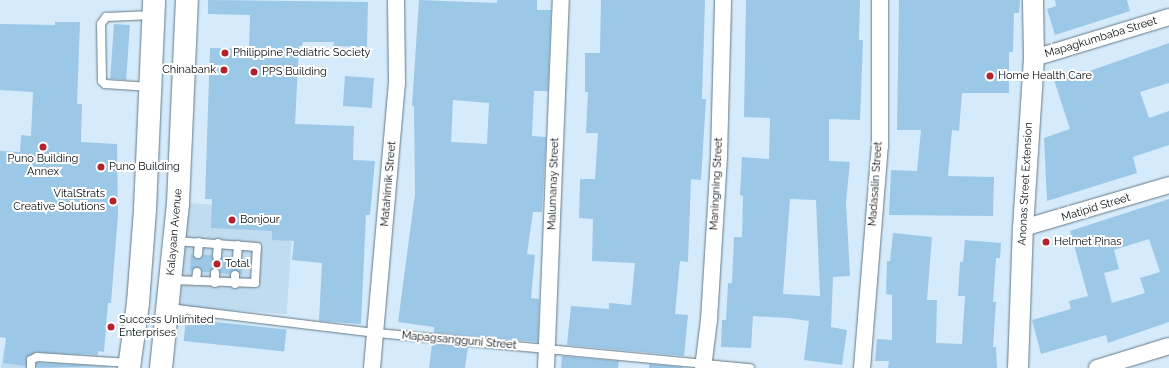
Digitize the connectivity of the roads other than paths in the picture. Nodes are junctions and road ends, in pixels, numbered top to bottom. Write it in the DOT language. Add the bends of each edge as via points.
graph roads {
  1 [pos="187,0"];
  2 [pos="396,0"];
  3 [pos="561,0"];
  4 [pos="723,0"];
  5 [pos="880,0"];
  6 [pos="1033,0"];
  7 [pos="154,8"];
  8 [pos="1169,17"];
  9 [pos="1034,58"];
  10 [pos="151,87"];
  11 [pos="1169,185"];
  12 [pos="1023,228"];
  13 [pos="175,241"];
  14 [pos="199,242"];
  15 [pos="218,243"];
  16 [pos="238,245"];
  17 [pos="198,254"];
  18 [pos="217,256"];
  19 [pos="237,257"];
  20 [pos="197,272"];
  21 [pos="215,273"];
  22 [pos="235,275"];
  23 [pos="171,280"];
  24 [pos="196,281"];
  25 [pos="215,283"];
  26 [pos="235,284"];
  27 [pos="169,308"];
  28 [pos="377,333"];
  29 [pos="1169,346"];
  30 [pos="548,349"];
  31 [pos="129,365"];
  32 [pos="704,365"];
  33 [pos="31,368"];
  34 [pos="161,368"];
  35 [pos="372,368"];
  36 [pos="546,368"];
  37 [pos="750,368"];
  38 [pos="862,368"];
  39 [pos="1018,368"];
  40 [pos="1097,368"];
  1 -- 13 [label="main road, Kalayaan Avenue"];
  2 -- 28 [label="street, Matahimik Street" via="397,82"];
  3 -- 30 [label="street, Malumanay Street"];
  4 -- 32 [label="street, Maningning Street" via="719,156"];
  5 -- 38 [label="street, Madasalin Street" via="880,146"];
  6 -- 9 [label="street, Anonas Street Extension"];
  7 -- 10 [label="main road"];
  7 -- 10 [label="lane" via="106,17 101,24 102,81 105,84"];
  8 -- 9 [label="street, Mapagkumbaba Street"];
  9 -- 12 [label="street, Anonas Street Extension"];
  10 -- 31 [label="main road" via="138,303"];
  11 -- 12 [label="street, Matipid Street"];
  12 -- 39 [label="street, Anonas Street Extension"];
  13 -- 14 [label="lane"];
  13 -- 23 [label="main road, Kalayaan Avenue"];
  14 -- 15 [label="lane"];
  14 -- 17 [label="lane"];
  15 -- 16 [label="lane"];
  15 -- 18 [label="lane"];
  16 -- 19 [label="lane"];
  16 -- 26 [label="lane" via="258,248 255,283"];
  20 -- 24 [label="lane"];
  21 -- 25 [label="lane"];
  22 -- 26 [label="lane"];
  23 -- 24 [label="lane"];
  23 -- 27 [label="main road, Kalayaan Avenue"];
  24 -- 25 [label="lane"];
  25 -- 26 [label="lane"];
  27 -- 28 [label="lane, Mapagsangguni Street"];
  27 -- 34 [label="main road, Kalayaan Avenue"];
  28 -- 30 [label="lane, Mapagsangguni Street"];
  28 -- 35 [label="street, Matahimik Street"];
  29 -- 40 [label="street"];
  30 -- 32 [label="lane, Mapagsangguni Street"];
  30 -- 36 [label="street, Malumanay Street"];
  31 -- 33 [label="lane" via="37,357 31,360"];
  32 -- 37 [label="lane, Mapagsangguni Street"];
}
